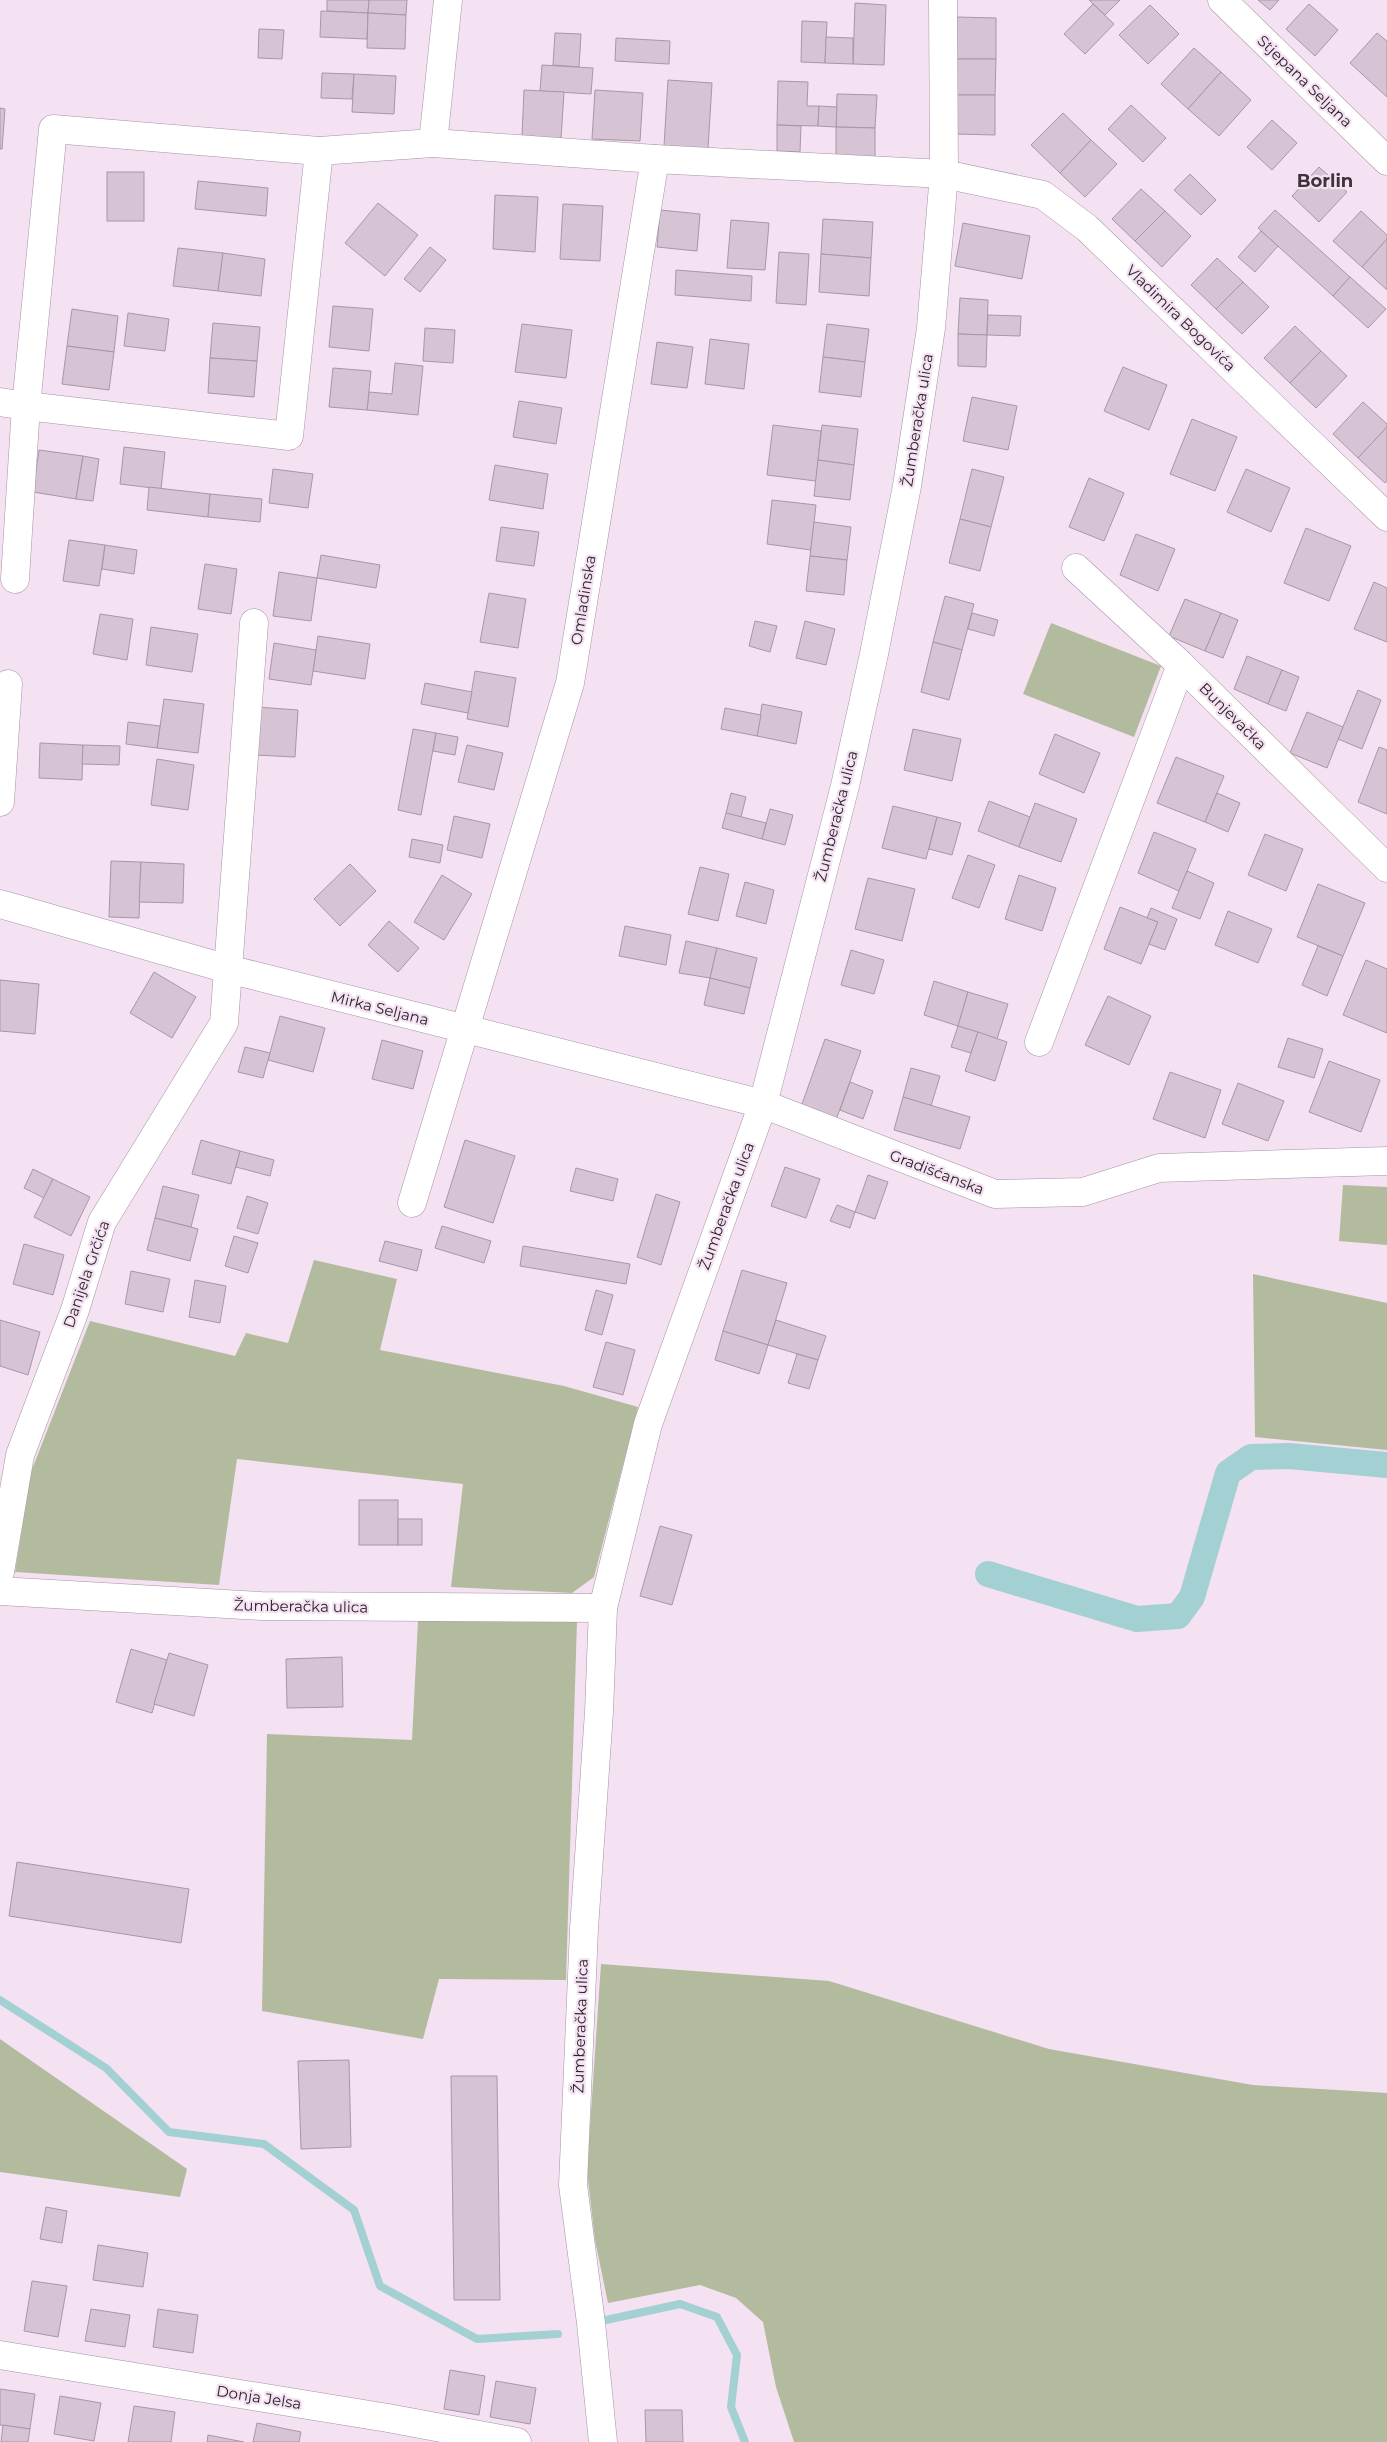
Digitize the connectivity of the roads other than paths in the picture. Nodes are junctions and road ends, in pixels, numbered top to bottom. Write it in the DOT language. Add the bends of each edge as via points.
graph roads {
  1 [pos="448,0"];
  2 [pos="943,0"];
  3 [pos="1222,0"];
  4 [pos="433,143"];
  5 [pos="320,151"];
  6 [pos="655,159"];
  7 [pos="1387,161"];
  8 [pos="944,174"];
  9 [pos="13,404"];
  10 [pos="1387,517"];
  11 [pos="1076,568"];
  12 [pos="15,579"];
  13 [pos="254,623"];
  14 [pos="1181,665"];
  15 [pos="8,684"];
  16 [pos="0,802"];
  17 [pos="1387,868"];
  18 [pos="0,904"];
  19 [pos="228,969"];
  20 [pos="464,1030"];
  21 [pos="1039,1042"];
  22 [pos="763,1104"];
  23 [pos="1387,1161"];
  24 [pos="412,1203"];
  25 [pos="0,1572"];
  26 [pos="0,1591"];
  27 [pos="603,1608"];
  28 [pos="0,2355"];
  29 [pos="517,2442"];
  30 [pos="603,2442"];
  1 -- 4 [label="street"];
  2 -- 8 [label="street, Žumberačka ulica"];
  3 -- 7 [label="street, Stjepana Seljana"];
  4 -- 5 [label="street, Vladimira Bogovića"];
  4 -- 6 [label="street, Vladimira Bogovića"];
  5 -- 9 [label="street, Vladimira Bogovića" via="53,129"];
  5 -- 9 [label="street" via="289,436"];
  6 -- 8 [label="street, Vladimira Bogovića"];
  6 -- 20 [label="street, Omladinska" via="570,683"];
  8 -- 10 [label="street, Vladimira Bogovića" via="1043,195 1087,228"];
  8 -- 22 [label="street, Žumberačka ulica" via="931,328 907,486 845,786"];
  9 -- 12 [label="street"];
  11 -- 14 [label="street, Bunjevačka"];
  13 -- 19 [label="street, Danijela Grčića"];
  14 -- 17 [label="street, Bunjevačka"];
  14 -- 21 [label="street"];
  15 -- 16 [label="street"];
  18 -- 19 [label="street, Mirka Seljana"];
  19 -- 20 [label="street, Mirka Seljana"];
  19 -- 25 [label="street, Danijela Grčića" via="224,1023 102,1222 75,1310 20,1455"];
  20 -- 22 [label="street, Mirka Seljana"];
  20 -- 24 [label="street, Omladinska"];
  22 -- 23 [label="street, Gradišćanska" via="995,1194 1083,1192 1159,1168"];
  22 -- 27 [label="street, Žumberačka ulica" via="648,1424"];
  26 -- 27 [label="street, Žumberačka ulica" via="261,1606"];
  27 -- 30 [label="street, Žumberačka ulica" via="573,2185"];
  28 -- 29 [label="street, Donja Jelsa"];
}
